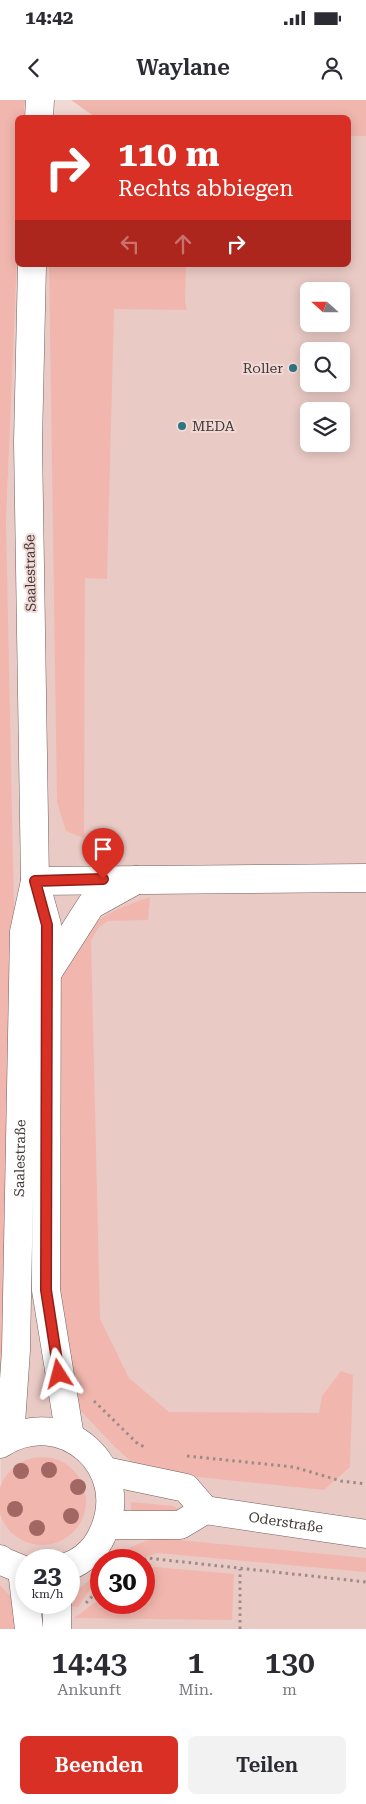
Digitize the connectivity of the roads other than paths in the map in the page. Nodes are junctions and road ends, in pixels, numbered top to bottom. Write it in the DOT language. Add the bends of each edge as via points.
graph roads {
  1 [pos="40,100"];
  2 [pos="39,115"];
  3 [pos="32,267"];
  4 [pos="366,878"];
  5 [pos="138,879"];
  6 [pos="35,881"];
  7 [pos="48,972"];
  8 [pos="70,1437"];
  9 [pos="5,1441"];
  10 [pos="105,1472"];
  11 [pos="205,1510"];
  12 [pos="107,1525"];
  13 [pos="366,1534"];
  14 [pos="80,1559"];
  15 [pos="26,1614"];
  16 [pos="57,1614"];
  17 [pos="29,1629"];
  18 [pos="57,1629"];
  1 -- 2 [label="street"];
  3 -- 6 [label="street, Saalestraße" via="28,442"];
  4 -- 5 [label="street"];
  5 -- 6 [label="street"];
  5 -- 7 [label="street" via="91,906"];
  6 -- 7 [label="street, Saalestraße" via="47,925"];
  6 -- 9 [label="street, Saalestraße" via="24,932 16,1350"];
  7 -- 8 [label="street, Saalestraße" via="46,1290"];
  8 -- 9 [label="street" via="50,1431 29,1432"];
  8 -- 10 [label="street" via="90,1452"];
  10 -- 11 [label="street" via="186,1488"];
  10 -- 12 [label="street" via="111,1507"];
  11 -- 12 [label="street" via="180,1524"];
  11 -- 13 [label="street, Oderstraße"];
  12 -- 14 [label="street" via="99,1541"];
  15 -- 17 [label="street"];
  16 -- 18 [label="street"];
}
